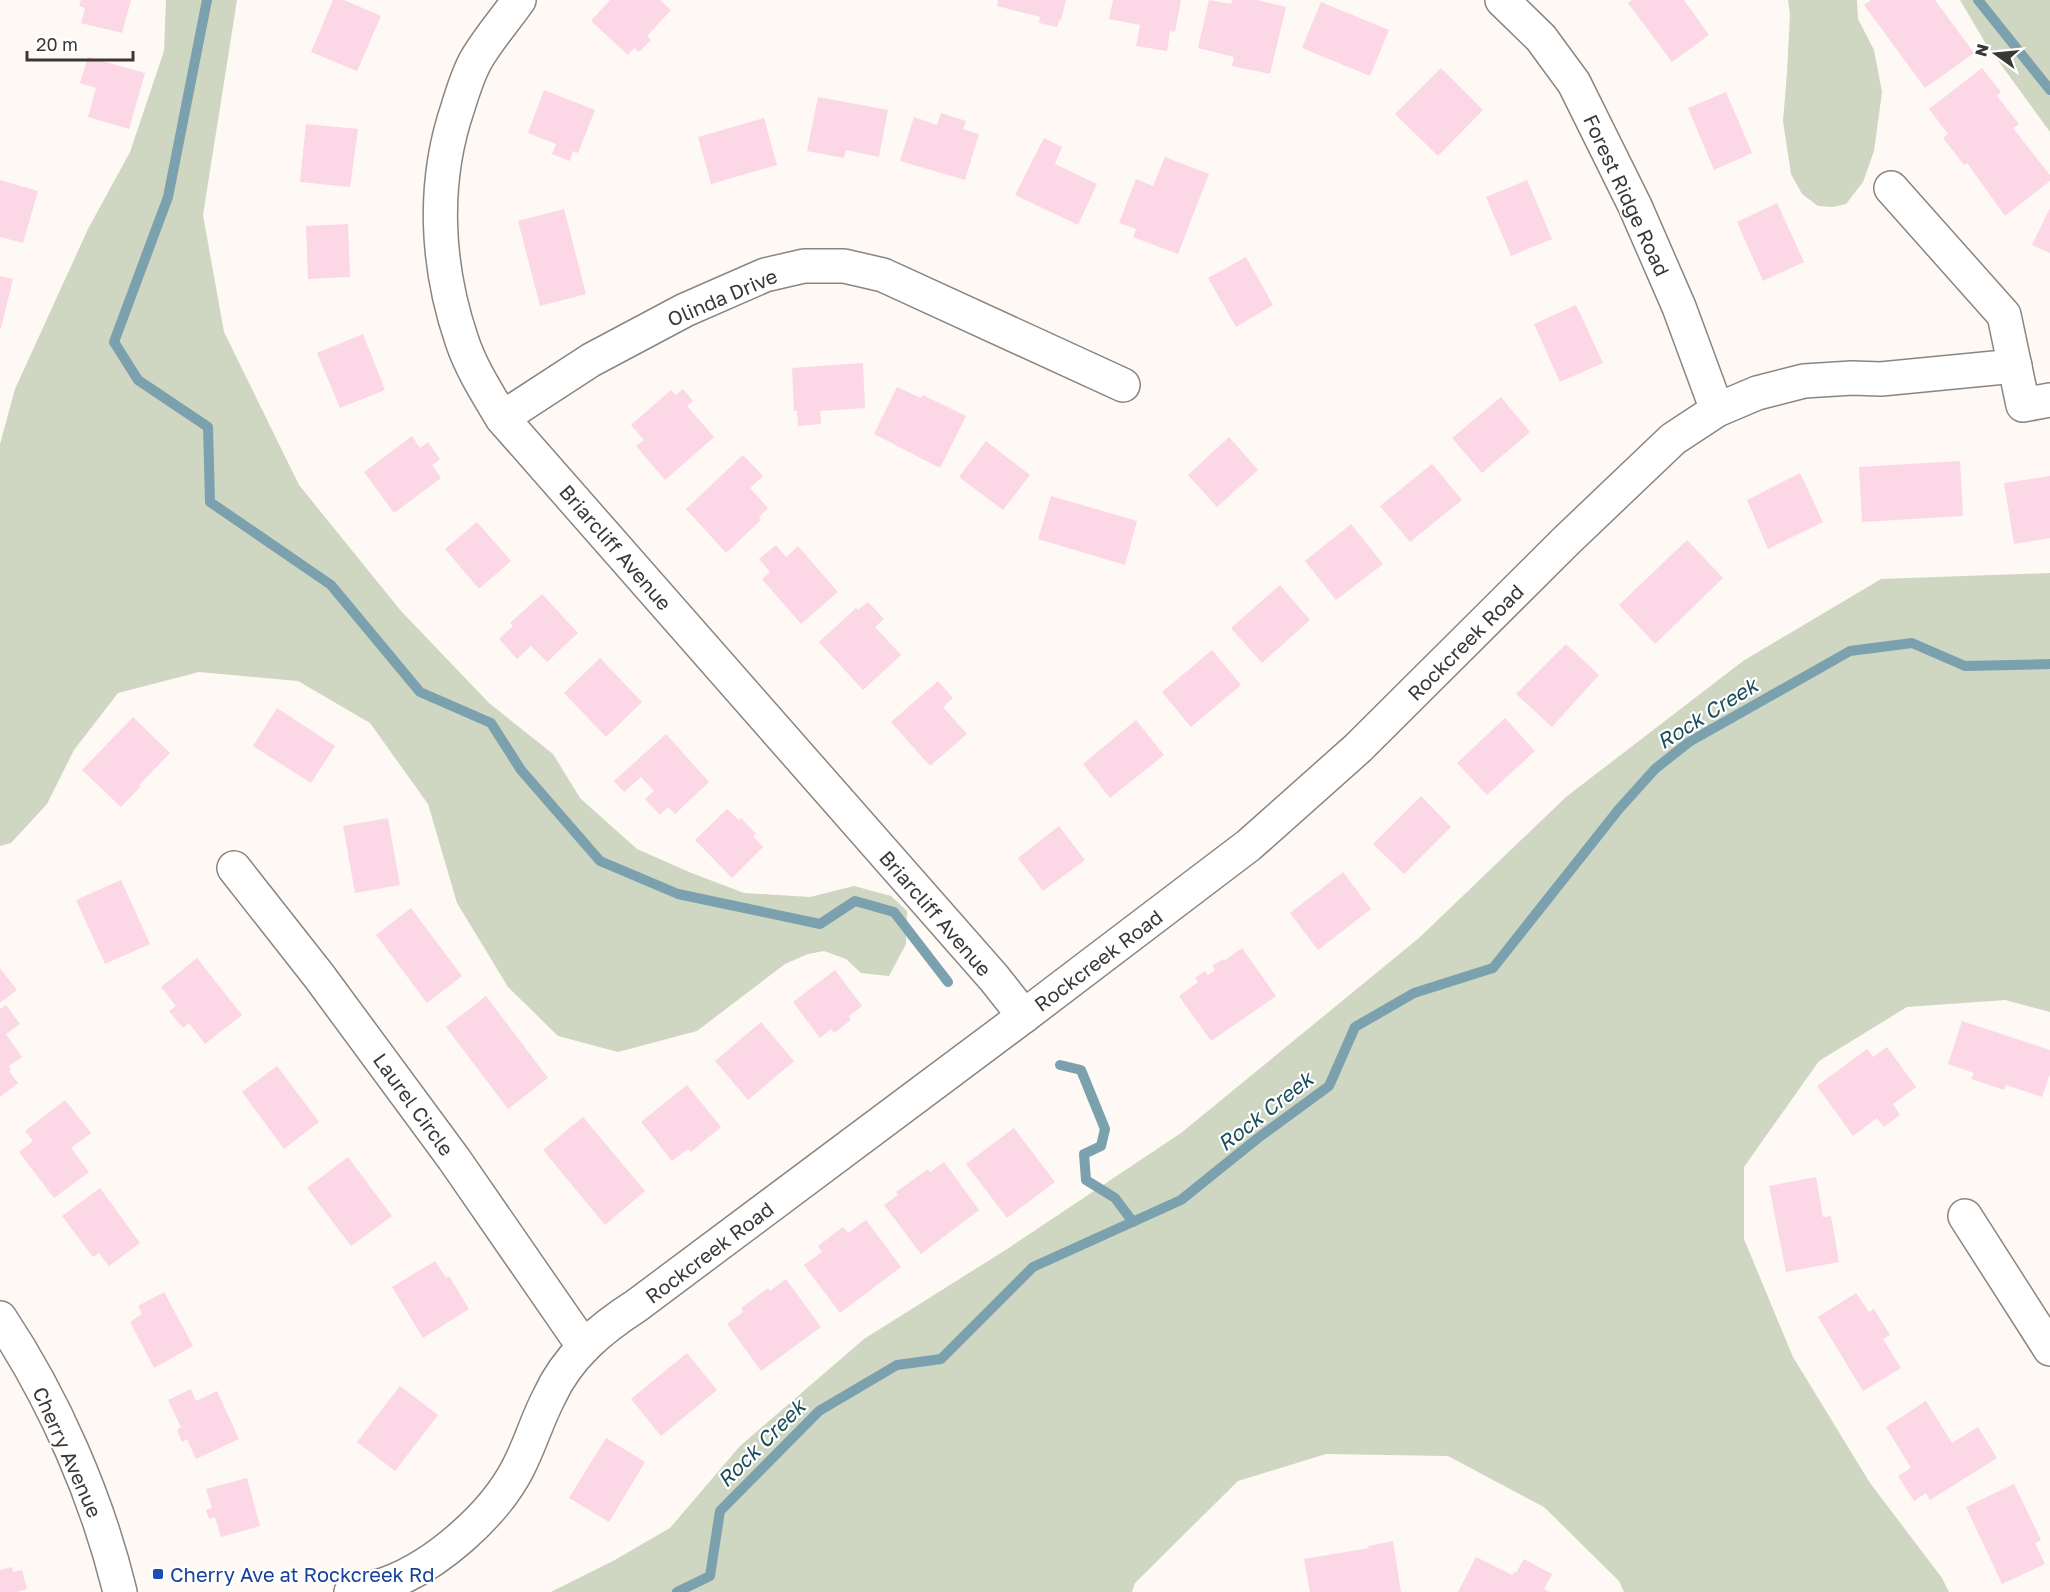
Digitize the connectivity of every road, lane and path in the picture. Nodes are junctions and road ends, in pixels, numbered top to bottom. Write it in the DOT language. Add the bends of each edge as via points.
graph roads {
  1 [pos="519,0"];
  2 [pos="1502,0"];
  3 [pos="1891,188"];
  4 [pos="2015,366"];
  5 [pos="1123,385"];
  6 [pos="2050,400"];
  7 [pos="1717,410"];
  8 [pos="502,418"];
  9 [pos="234,868"];
  10 [pos="1024,1016"];
  11 [pos="1965,1216"];
  12 [pos="0,1318"];
  13 [pos="584,1347"];
  14 [pos="2050,1349"];
  15 [pos="120,1592"];
  16 [pos="351,1592"];
  1 -- 8 [label="street, Briarcliff Avenue" via="467,79 450,130 441,183 445,280 462,342"];
  2 -- 7 [label="street, Forest Ridge Road" via="1540,38 1574,83 1635,206 1679,307"];
  3 -- 4 [label="street" via="2004,315"];
  4 -- 6 [label="street" via="2023,405"];
  4 -- 7 [label="street, Rockcreek Road" via="1881,380 1803,381 1757,393"];
  5 -- 8 [label="street, Olinda Drive" via="883,275 844,266 804,266 765,275 685,310 591,360"];
  7 -- 10 [label="street, Rockcreek Road" via="1673,440 1358,748 1249,845"];
  8 -- 10 [label="street, Briarcliff Avenue"];
  9 -- 13 [label="street, Laurel Circle" via="447,1149"];
  10 -- 13 [label="street, Rockcreek Road" via="609,1324"];
  11 -- 14 [label="street"];
  12 -- 15 [label="street, Cherry Avenue" via="54,1413 93,1502"];
  13 -- 16 [label="street, Rockcreek Road" via="549,1395 518,1469 466,1534 428,1562 387,1584"];
}
